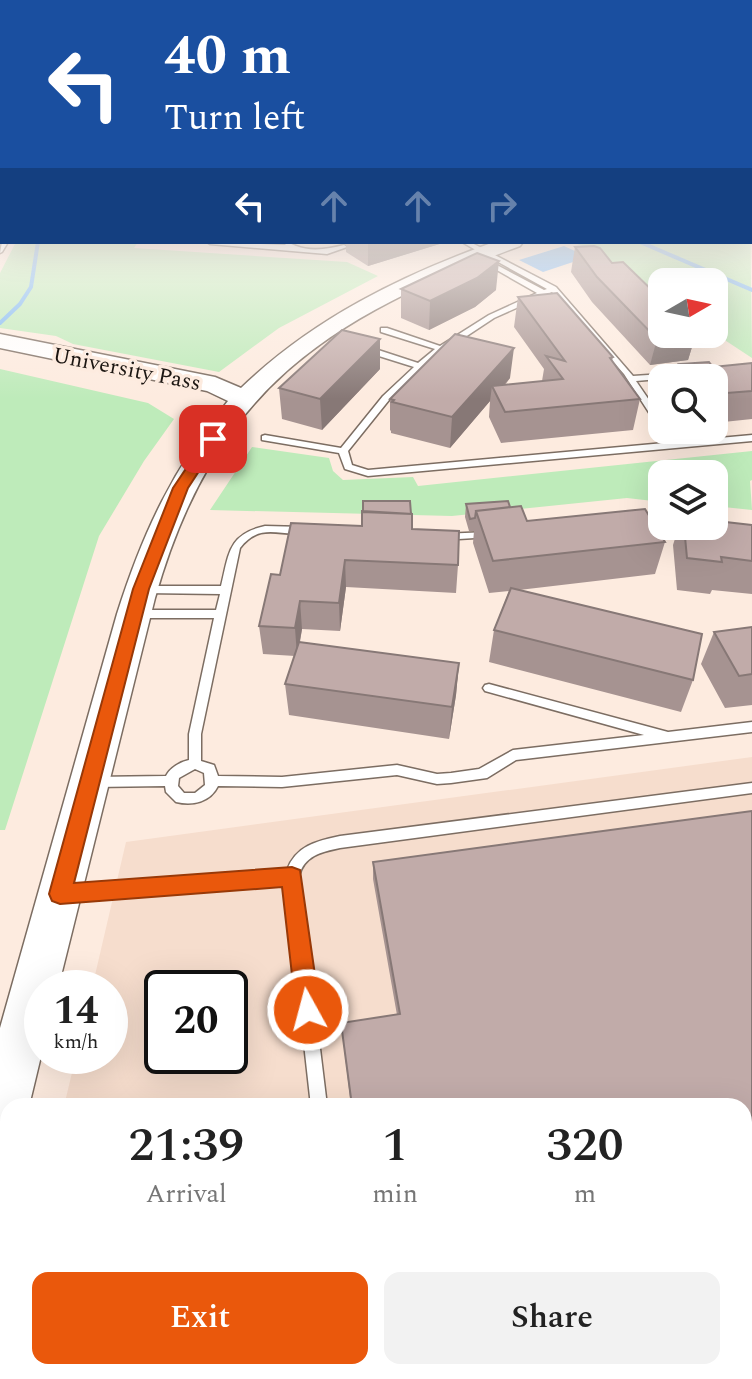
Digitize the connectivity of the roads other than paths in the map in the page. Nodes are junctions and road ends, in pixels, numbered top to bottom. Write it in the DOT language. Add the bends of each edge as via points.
graph roads {
  1 [pos="434,269"];
  2 [pos="500,269"];
  3 [pos="524,269"];
  4 [pos="553,289"];
  5 [pos="542,293"];
  6 [pos="566,303"];
  7 [pos="384,330"];
  8 [pos="0,341"];
  9 [pos="443,345"];
  10 [pos="359,346"];
  11 [pos="460,346"];
  12 [pos="0,357"];
  13 [pos="419,366"];
  14 [pos="648,378"];
  15 [pos="631,379"];
  16 [pos="244,399"];
  17 [pos="648,404"];
  18 [pos="265,438"];
  19 [pos="752,438"];
  20 [pos="675,445"];
  21 [pos="343,451"];
  22 [pos="631,521"];
  23 [pos="648,523"];
  24 [pos="312,531"];
  25 [pos="506,533"];
  26 [pos="430,536"];
  27 [pos="225,590"];
  28 [pos="138,601"];
  29 [pos="219,614"];
  30 [pos="489,688"];
  31 [pos="752,727"];
  32 [pos="671,737"];
  33 [pos="195,764"];
  34 [pos="171,781"];
  35 [pos="213,781"];
  36 [pos="89,782"];
  37 [pos="752,788"];
  38 [pos="292,876"];
  39 [pos="60,894"];
  40 [pos="8,1059"];
  41 [pos="3,1098"];
  42 [pos="318,1098"];
  1 -- 16 [label="main road" via="349,312 288,356"];
  2 -- 5 [label="lane"];
  3 -- 4 [label="lane"];
  4 -- 5 [label="lane"];
  4 -- 6 [label="lane"];
  5 -- 6 [label="lane"];
  5 -- 9 [label="lane"];
  6 -- 15 [label="lane"];
  7 -- 9 [label="lane"];
  8 -- 16 [label="main road, University Pass" via="211,384"];
  9 -- 11 [label="lane"];
  9 -- 13 [label="lane"];
  10 -- 13 [label="lane"];
  12 -- 16 [label="main road, University Pass" via="204,398"];
  13 -- 21 [label="lane"];
  14 -- 15 [label="lane"];
  15 -- 17 [label="lane"];
  16 -- 28 [label="main road" via="181,488"];
  18 -- 21 [label="lane"];
  19 -- 20 [label="lane"];
  20 -- 21 [label="lane" via="368,473 348,467"];
  22 -- 23 [label="lane"];
  24 -- 27 [label="lane" via="249,532 235,548"];
  25 -- 26 [label="lane"];
  27 -- 28 [label="lane"];
  27 -- 29 [label="lane"];
  28 -- 29 [label="lane"];
  28 -- 36 [label="main road"];
  29 -- 33 [label="lane" via="195,734"];
  30 -- 32 [label="lane"];
  31 -- 32 [label="lane"];
  32 -- 35 [label="lane" via="513,755 482,774 451,778 397,770 282,782"];
  33 -- 34 [label="lane" via="179,769"];
  33 -- 35 [label="lane" via="209,769"];
  34 -- 35 [label="lane" via="175,794 189,799 205,794"];
  34 -- 36 [label="lane"];
  36 -- 39 [label="main road"];
  37 -- 38 [label="lane" via="317,846 294,864"];
  38 -- 39 [label="lane"];
  38 -- 42 [label="lane"];
  39 -- 40 [label="main road"];
  40 -- 41 [label="main road"];
}
